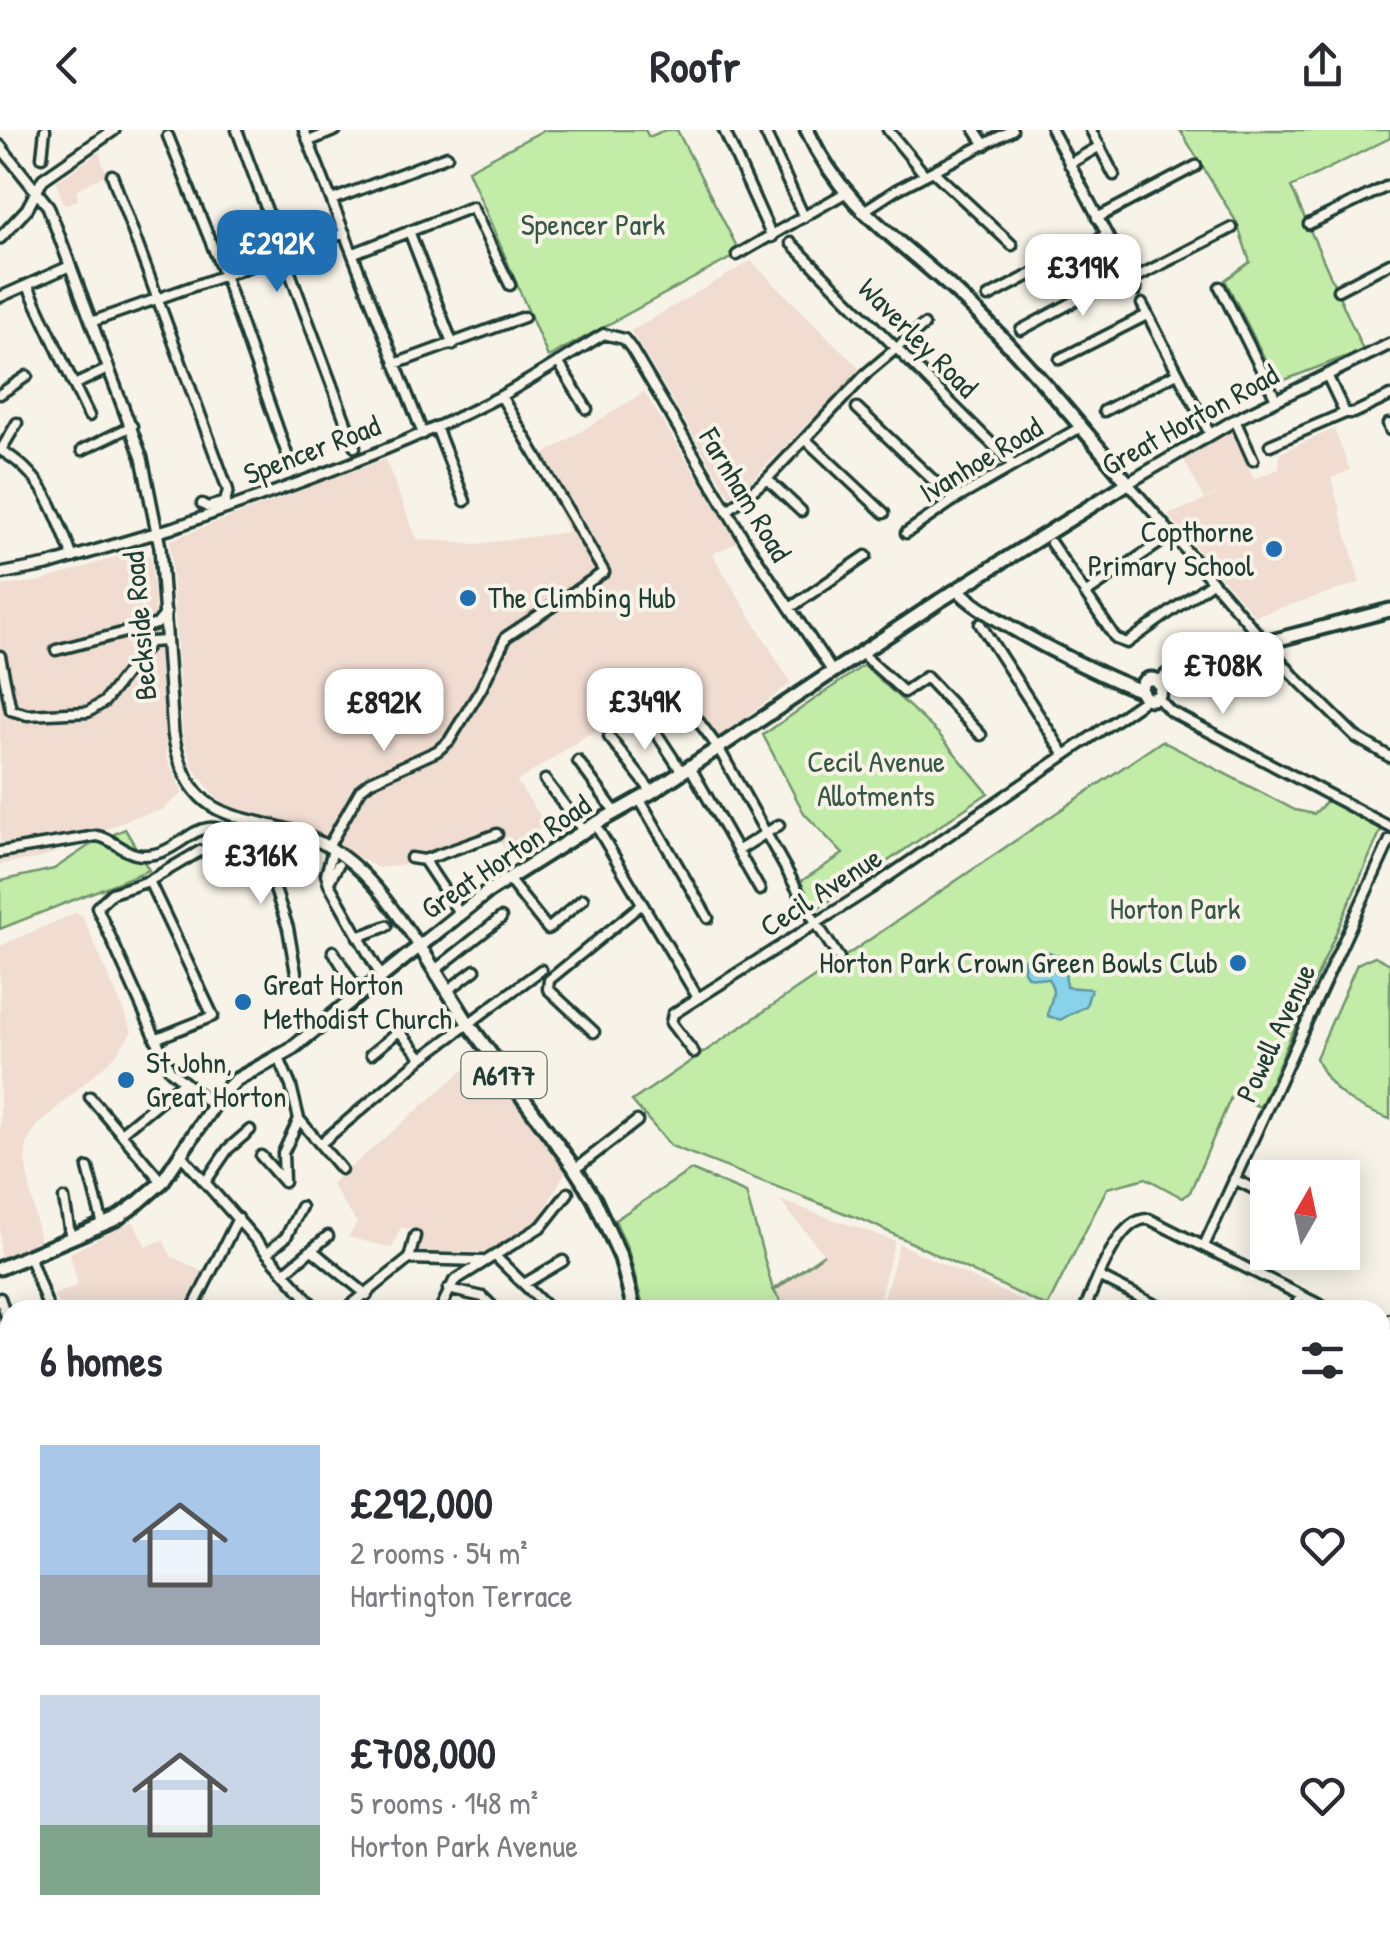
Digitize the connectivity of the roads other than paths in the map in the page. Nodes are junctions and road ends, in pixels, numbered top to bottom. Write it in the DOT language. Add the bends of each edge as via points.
graph roads {
  1 [pos="44,130"];
  2 [pos="114,130"];
  3 [pos="237,130"];
  4 [pos="304,130"];
  5 [pos="336,130"];
  6 [pos="724,130"];
  7 [pos="764,130"];
  8 [pos="807,130"];
  9 [pos="888,130"];
  10 [pos="976,130"];
  11 [pos="1012,130"];
  12 [pos="1052,130"];
  13 [pos="1091,130"];
  14 [pos="168,136"];
  15 [pos="308,141"];
  16 [pos="984,144"];
  17 [pos="0,146"];
  18 [pos="1100,146"];
  19 [pos="447,156"];
  20 [pos="42,157"];
  21 [pos="1069,164"];
  22 [pos="1196,166"];
  23 [pos="929,173"];
  24 [pos="112,175"];
  25 [pos="1114,175"];
  26 [pos="1390,186"];
  27 [pos="36,190"];
  28 [pos="845,193"];
  29 [pos="332,200"];
  30 [pos="862,212"];
  31 [pos="804,217"];
  32 [pos="1097,218"];
  33 [pos="1308,224"];
  34 [pos="1232,228"];
  35 [pos="409,231"];
  36 [pos="346,233"];
  37 [pos="1106,235"];
  38 [pos="772,237"];
  39 [pos="0,238"];
  40 [pos="791,243"];
  41 [pos="1012,245"];
  42 [pos="354,253"];
  43 [pos="737,254"];
  44 [pos="282,255"];
  45 [pos="1390,263"];
  46 [pos="70,266"];
  47 [pos="224,275"];
  48 [pos="1131,281"];
  49 [pos="510,285"];
  50 [pos="28,286"];
  51 [pos="1220,287"];
  52 [pos="1338,290"];
  53 [pos="0,297"];
  54 [pos="988,297"];
  55 [pos="157,299"];
  56 [pos="1142,304"];
  57 [pos="1147,314"];
  58 [pos="524,318"];
  59 [pos="91,322"];
  60 [pos="924,324"];
  61 [pos="1022,330"];
  62 [pos="624,339"];
  63 [pos="1390,344"];
  64 [pos="454,345"];
  65 [pos="899,348"];
  66 [pos="61,358"];
  67 [pos="1060,359"];
  68 [pos="558,362"];
  69 [pos="49,363"];
  70 [pos="395,364"];
  71 [pos="108,369"];
  72 [pos="1177,373"];
  73 [pos="1327,375"];
  74 [pos="28,376"];
  75 [pos="74,385"];
  76 [pos="0,394"];
  77 [pos="501,396"];
  78 [pos="1390,396"];
  79 [pos="1276,399"];
  80 [pos="857,408"];
  81 [pos="587,409"];
  82 [pos="1104,411"];
  83 [pos="1345,413"];
  84 [pos="89,416"];
  85 [pos="1236,420"];
  86 [pos="17,423"];
  87 [pos="132,426"];
  88 [pos="436,427"];
  89 [pos="1082,427"];
  90 [pos="423,434"];
  91 [pos="1210,434"];
  92 [pos="805,439"];
  93 [pos="1270,445"];
  94 [pos="355,447"];
  95 [pos="1,450"];
  96 [pos="82,450"];
  97 [pos="288,460"];
  98 [pos="1253,460"];
  99 [pos="1013,465"];
  100 [pos="767,479"];
  101 [pos="1128,483"];
  102 [pos="954,500"];
  103 [pos="464,501"];
  104 [pos="202,504"];
  105 [pos="727,511"];
  106 [pos="800,511"];
  107 [pos="884,513"];
  108 [pos="172,528"];
  109 [pos="156,532"];
  110 [pos="906,534"];
  111 [pos="1171,534"];
  112 [pos="1051,543"];
  113 [pos="866,556"];
  114 [pos="73,558"];
  115 [pos="0,574"];
  116 [pos="1212,582"];
  117 [pos="962,594"];
  118 [pos="1084,594"];
  119 [pos="790,608"];
  120 [pos="1390,610"];
  121 [pos="166,613"];
  122 [pos="980,624"];
  123 [pos="166,641"];
  124 [pos="1265,641"];
  125 [pos="56,650"];
  126 [pos="861,653"];
  127 [pos="0,656"];
  128 [pos="832,671"];
  129 [pos="674,688"];
  130 [pos="1148,692"];
  131 [pos="644,714"];
  132 [pos="981,734"];
  133 [pos="609,737"];
  134 [pos="719,749"];
  135 [pos="1064,754"];
  136 [pos="1390,757"];
  137 [pos="578,762"];
  138 [pos="686,769"];
  139 [pos="544,780"];
  140 [pos="652,792"];
  141 [pos="640,800"];
  142 [pos="616,812"];
  143 [pos="779,825"];
  144 [pos="590,827"];
  145 [pos="1390,827"];
  146 [pos="258,828"];
  147 [pos="765,833"];
  148 [pos="498,834"];
  149 [pos="1390,840"];
  150 [pos="244,842"];
  151 [pos="330,848"];
  152 [pos="739,850"];
  153 [pos="0,852"];
  154 [pos="411,858"];
  155 [pos="424,860"];
  156 [pos="338,866"];
  157 [pos="508,879"];
  158 [pos="149,881"];
  159 [pos="329,884"];
  160 [pos="760,890"];
  161 [pos="583,899"];
  162 [pos="642,904"];
  163 [pos="460,914"];
  164 [pos="501,918"];
  165 [pos="708,918"];
  166 [pos="816,923"];
  167 [pos="387,926"];
  168 [pos="358,937"];
  169 [pos="420,948"];
  170 [pos="332,952"];
  171 [pos="839,958"];
  172 [pos="475,970"];
  173 [pos="541,970"];
  174 [pos="434,971"];
  175 [pos="296,973"];
  176 [pos="381,976"];
  177 [pos="447,992"];
  178 [pos="360,994"];
  179 [pos="698,998"];
  180 [pos="468,1023"];
  181 [pos="594,1032"];
  182 [pos="156,1039"];
  183 [pos="694,1053"];
  184 [pos="371,1054"];
  185 [pos="279,1058"];
  186 [pos="422,1058"];
  187 [pos="183,1082"];
  188 [pos="90,1097"];
  189 [pos="213,1106"];
  190 [pos="299,1120"];
  191 [pos="638,1121"];
  192 [pos="250,1130"];
  193 [pos="122,1132"];
  194 [pos="320,1144"];
  195 [pos="182,1156"];
  196 [pos="262,1156"];
  197 [pos="88,1168"];
  198 [pos="341,1169"];
  199 [pos="575,1169"];
  200 [pos="1234,1179"];
  201 [pos="206,1180"];
  202 [pos="162,1182"];
  203 [pos="1250,1187"];
  204 [pos="568,1193"];
  205 [pos="64,1199"];
  206 [pos="301,1208"];
  207 [pos="238,1218"];
  208 [pos="103,1225"];
  209 [pos="328,1236"];
  210 [pos="415,1236"];
  211 [pos="70,1239"];
  212 [pos="1204,1246"];
  213 [pos="312,1250"];
  214 [pos="268,1253"];
  215 [pos="29,1255"];
  216 [pos="496,1257"];
  217 [pos="410,1259"];
  218 [pos="450,1260"];
  219 [pos="482,1261"];
  220 [pos="563,1261"];
  221 [pos="0,1268"];
  222 [pos="285,1272"];
  223 [pos="1100,1277"];
  224 [pos="524,1284"];
  225 [pos="451,1285"];
  226 [pos="366,1295"];
  227 [pos="1301,1295"];
  228 [pos="45,1300"];
  229 [pos="197,1300"];
  230 [pos="308,1300"];
  231 [pos="359,1300"];
  232 [pos="444,1300"];
  233 [pos="486,1300"];
  234 [pos="540,1300"];
  235 [pos="628,1300"];
  236 [pos="1089,1300"];
  237 [pos="1145,1300"];
  238 [pos="1299,1300"];
  239 [pos="1311,1300"];
  1 -- 20 [label="street"];
  2 -- 27 [label="street"];
  3 -- 44 [label="street"];
  4 -- 15 [label="street"];
  5 -- 15 [label="street"];
  6 -- 38 [label="street"];
  7 -- 31 [label="street"];
  8 -- 28 [label="main road"];
  9 -- 23 [label="street"];
  10 -- 16 [label="street"];
  11 -- 16 [label="street"];
  12 -- 21 [label="street"];
  13 -- 18 [label="street"];
  14 -- 47 [label="street"];
  15 -- 29 [label="street"];
  16 -- 23 [label="street"];
  17 -- 27 [label="street, Beckside Road"];
  18 -- 21 [label="street"];
  18 -- 25 [label="street"];
  19 -- 29 [label="street"];
  21 -- 32 [label="street"];
  22 -- 32 [label="street"];
  23 -- 30 [label="street"];
  23 -- 41 [label="street"];
  24 -- 55 [label="street"];
  26 -- 33 [label="street"];
  27 -- 39 [label="street"];
  27 -- 46 [label="street, Beckside Road"];
  28 -- 30 [label="main road"];
  28 -- 31 [label="street"];
  29 -- 36 [label="street"];
  30 -- 89 [label="main road" via="956,291"];
  31 -- 38 [label="street"];
  32 -- 37 [label="street"];
  34 -- 48 [label="street"];
  35 -- 42 [label="street"];
  35 -- 49 [label="street" via="472,207"];
  35 -- 64 [label="street"];
  36 -- 42 [label="street"];
  36 -- 44 [label="street"];
  37 -- 48 [label="street"];
  37 -- 54 [label="street"];
  38 -- 43 [label="street"];
  40 -- 65 [label="street, Waverley Road"];
  42 -- 70 [label="street"];
  44 -- 47 [label="street"];
  44 -- 94 [label="street"];
  45 -- 52 [label="street"];
  46 -- 50 [label="street"];
  46 -- 59 [label="street, Beckside Road"];
  47 -- 55 [label="street"];
  47 -- 97 [label="street"];
  48 -- 61 [label="street"];
  50 -- 53 [label="street"];
  50 -- 66 [label="street"];
  51 -- 79 [label="street"];
  55 -- 59 [label="street"];
  55 -- 104 [label="street" via="228,490 225,502"];
  56 -- 57 [label="street"];
  57 -- 67 [label="street"];
  57 -- 72 [label="street"];
  58 -- 64 [label="street"];
  59 -- 71 [label="street, Beckside Road"];
  60 -- 65 [label="street"];
  62 -- 68 [label="street, Spencer Road" via="604,334"];
  62 -- 105 [label="street, Farnham Road"];
  63 -- 73 [label="street, Great Horton Road"];
  64 -- 70 [label="street"];
  65 -- 92 [label="street"];
  65 -- 99 [label="street, Waverley Road"];
  66 -- 69 [label="street"];
  66 -- 75 [label="street"];
  68 -- 77 [label="street, Spencer Road"];
  68 -- 81 [label="street"];
  70 -- 90 [label="street"];
  71 -- 75 [label="street"];
  71 -- 87 [label="street, Beckside Road"];
  72 -- 82 [label="street"];
  72 -- 91 [label="street"];
  73 -- 79 [label="street, Great Horton Road"];
  73 -- 83 [label="street"];
  74 -- 76 [label="street"];
  75 -- 84 [label="street"];
  77 -- 88 [label="street, Spencer Road"];
  77 -- 151 [label="street" via="604,572 506,637 449,741 370,780"];
  78 -- 83 [label="street"];
  79 -- 85 [label="street, Great Horton Road"];
  80 -- 102 [label="street"];
  83 -- 93 [label="street"];
  85 -- 91 [label="street, Great Horton Road"];
  85 -- 98 [label="street"];
  86 -- 95 [label="street"];
  87 -- 96 [label="street"];
  87 -- 109 [label="street, Beckside Road"];
  88 -- 90 [label="street, Spencer Road"];
  88 -- 103 [label="street"];
  89 -- 99 [label="street, Ivanhoe Road"];
  89 -- 101 [label="main road"];
  90 -- 108 [label="street, Spencer Road"];
  91 -- 101 [label="street, Great Horton Road"];
  92 -- 100 [label="street"];
  92 -- 107 [label="street"];
  95 -- 114 [label="street" via="48,495"];
  99 -- 102 [label="street, Ivanhoe Road"];
  100 -- 105 [label="street"];
  100 -- 106 [label="street"];
  101 -- 111 [label="street"];
  101 -- 117 [label="main road, Great Horton Road" via="974,579"];
  102 -- 110 [label="street, Ivanhoe Road"];
  105 -- 119 [label="street, Farnham Road"];
  108 -- 109 [label="street, Spencer Road"];
  109 -- 114 [label="street, Spencer Road"];
  109 -- 121 [label="street, Beckside Road"];
  111 -- 116 [label="street"];
  111 -- 118 [label="street"];
  112 -- 118 [label="street"];
  113 -- 119 [label="street"];
  114 -- 115 [label="street, Spencer Road"];
  116 -- 118 [label="street" via="1127,643 1116,639"];
  116 -- 124 [label="street"];
  117 -- 126 [label="main road, Great Horton Road"];
  117 -- 130 [label="main road" via="1120,684"];
  119 -- 128 [label="street, Farnham Road"];
  120 -- 124 [label="main road"];
  121 -- 123 [label="street, Beckside Road"];
  121 -- 125 [label="street" via="157,624"];
  122 -- 135 [label="street"];
  123 -- 127 [label="street" via="150,642 104,702 88,712 27,716 11,710"];
  123 -- 146 [label="street, Beckside Road" via="173,733 184,774 216,810"];
  124 -- 130 [label="main road" via="1180,666"];
  124 -- 136 [label="street" via="1356,737"];
  126 -- 128 [label="main road, Great Horton Road"];
  126 -- 132 [label="street" via="904,692 926,678"];
  128 -- 134 [label="main road, Great Horton Road"];
  129 -- 134 [label="street"];
  130 -- 135 [label="street, Cecil Avenue"];
  130 -- 145 [label="street" via="1170,710"];
  131 -- 138 [label="street"];
  133 -- 140 [label="street"];
  134 -- 138 [label="main road, Great Horton Road"];
  134 -- 147 [label="street"];
  135 -- 166 [label="street, Cecil Avenue"];
  137 -- 142 [label="street"];
  138 -- 140 [label="main road, Great Horton Road"];
  138 -- 152 [label="street"];
  139 -- 144 [label="street"];
  140 -- 141 [label="main road, Great Horton Road"];
  141 -- 142 [label="main road, Great Horton Road"];
  141 -- 165 [label="street"];
  142 -- 144 [label="main road, Great Horton Road"];
  143 -- 147 [label="street"];
  144 -- 157 [label="main road, Great Horton Road"];
  144 -- 162 [label="street"];
  146 -- 150 [label="street"];
  146 -- 151 [label="street, Beckside Road"];
  146 -- 175 [label="street"];
  147 -- 152 [label="street"];
  147 -- 166 [label="street"];
  148 -- 155 [label="street"];
  149 -- 200 [label="street, Powell Avenue"];
  150 -- 153 [label="street" via="208,826 146,854 97,836"];
  150 -- 158 [label="street" via="200,850"];
  151 -- 159 [label="street"];
  151 -- 169 [label="street, Beckside Road" via="372,882"];
  152 -- 160 [label="street"];
  154 -- 155 [label="street"];
  155 -- 163 [label="street"];
  156 -- 159 [label="street"];
  157 -- 161 [label="street" via="548,930"];
  157 -- 163 [label="main road, Great Horton Road"];
  158 -- 182 [label="street" via="103,898 97,914"];
  158 -- 182 [label="street" via="213,1016"];
  159 -- 168 [label="street"];
  162 -- 179 [label="street"];
  162 -- 181 [label="street" via="548,980 548,989"];
  163 -- 169 [label="main road, Great Horton Road"];
  164 -- 174 [label="street"];
  166 -- 171 [label="street"];
  166 -- 179 [label="street, Cecil Avenue"];
  167 -- 168 [label="street"];
  168 -- 176 [label="street"];
  169 -- 174 [label="main road, A6177"];
  169 -- 176 [label="main road, Great Horton Road"];
  170 -- 178 [label="street"];
  172 -- 177 [label="street"];
  173 -- 180 [label="street"];
  174 -- 177 [label="main road, A6177"];
  176 -- 178 [label="main road, Great Horton Road"];
  177 -- 180 [label="main road, A6177"];
  178 -- 185 [label="main road, Great Horton Road"];
  179 -- 183 [label="street, Cecil Avenue" via="671,1016"];
  180 -- 186 [label="street"];
  180 -- 199 [label="main road, A6177"];
  182 -- 187 [label="street"];
  184 -- 186 [label="street" via="400,1031"];
  185 -- 189 [label="main road, Great Horton Road" via="236,1080"];
  185 -- 190 [label="street"];
  186 -- 194 [label="street"];
  187 -- 189 [label="street"];
  187 -- 193 [label="street"];
  188 -- 193 [label="street"];
  189 -- 195 [label="main road, Great Horton Road"];
  190 -- 194 [label="street"];
  190 -- 196 [label="street" via="283,1153 284,1182"];
  191 -- 199 [label="street"];
  192 -- 201 [label="street"];
  193 -- 202 [label="street"];
  194 -- 198 [label="street"];
  195 -- 201 [label="street"];
  195 -- 202 [label="main road, Great Horton Road"];
  197 -- 208 [label="street"];
  199 -- 235 [label="main road, A6177" via="621,1258"];
  200 -- 203 [label="street"];
  200 -- 212 [label="street, Powell Avenue"];
  201 -- 207 [label="street"];
  202 -- 208 [label="main road, Great Horton Road"];
  204 -- 216 [label="street" via="542,1226"];
  205 -- 211 [label="street"];
  206 -- 214 [label="street" via="286,1237"];
  207 -- 214 [label="street"];
  207 -- 229 [label="street"];
  208 -- 211 [label="main road, Great Horton Road"];
  209 -- 213 [label="street"];
  210 -- 217 [label="street"];
  211 -- 215 [label="main road, Great Horton Road"];
  212 -- 223 [label="street" via="1140,1218 1125,1229"];
  212 -- 227 [label="street"];
  213 -- 222 [label="street"];
  213 -- 226 [label="street"];
  214 -- 222 [label="street"];
  215 -- 221 [label="main road, Great Horton Road"];
  215 -- 228 [label="street"];
  216 -- 219 [label="street"];
  216 -- 224 [label="street"];
  217 -- 218 [label="street"];
  217 -- 226 [label="street"];
  218 -- 219 [label="street"];
  218 -- 225 [label="street"];
  219 -- 225 [label="street"];
  220 -- 224 [label="street"];
  222 -- 230 [label="street"];
  223 -- 236 [label="street"];
  223 -- 237 [label="street"];
  224 -- 234 [label="street"];
  225 -- 232 [label="street"];
  225 -- 233 [label="street"];
  226 -- 231 [label="street"];
  227 -- 238 [label="street"];
  227 -- 239 [label="street"];
}
